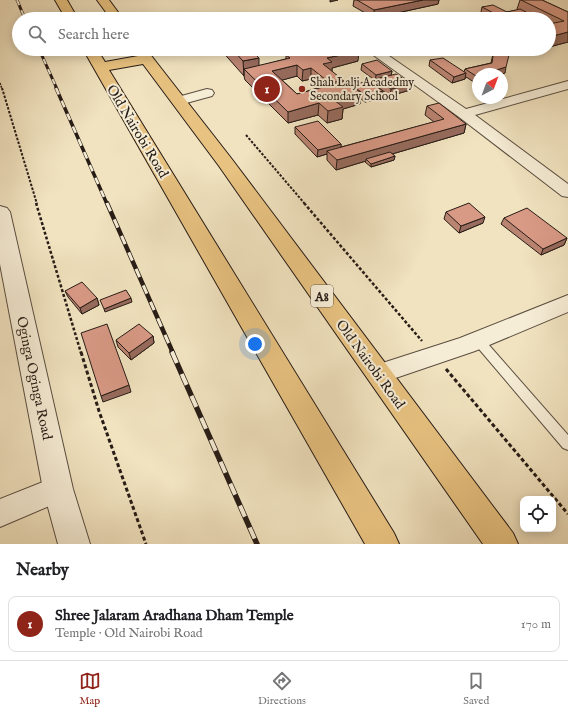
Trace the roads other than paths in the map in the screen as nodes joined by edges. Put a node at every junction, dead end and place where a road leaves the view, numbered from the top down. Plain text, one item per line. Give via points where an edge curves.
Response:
1 (61, 0) edge
2 (103, 0) edge
3 (68, 12) edge
4 (111, 12) edge
5 (119, 56) edge
6 (144, 56) edge
7 (381, 56) edge
8 (95, 58) edge
9 (568, 85) edge
10 (207, 93) dead end
11 (178, 101) junction
12 (464, 114) junction
13 (568, 192) edge
14 (0, 212) edge
15 (568, 303) edge
16 (477, 340) junction
17 (378, 374) junction
18 (568, 444) edge
19 (58, 489) junction
20 (0, 513) edge
21 (74, 544) edge
22 (383, 544) edge
23 (502, 544) edge

1 - 3 highway
2 - 4 highway
5 - 8 highway
6 - 11 highway, Old Nairobi Road / A8
7 - 12 street
8 - 22 highway, Old Nairobi Road
9 - 12 street
10 - 11 street
11 - 17 highway, Old Nairobi Road / A8 via 230,168
12 - 13 street
14 - 19 street, Oginga Oginga Road
15 - 16 street
16 - 17 street
16 - 18 lane
17 - 23 highway, Old Nairobi Road / A8
19 - 20 street
19 - 21 street, Oginga Oginga Road

